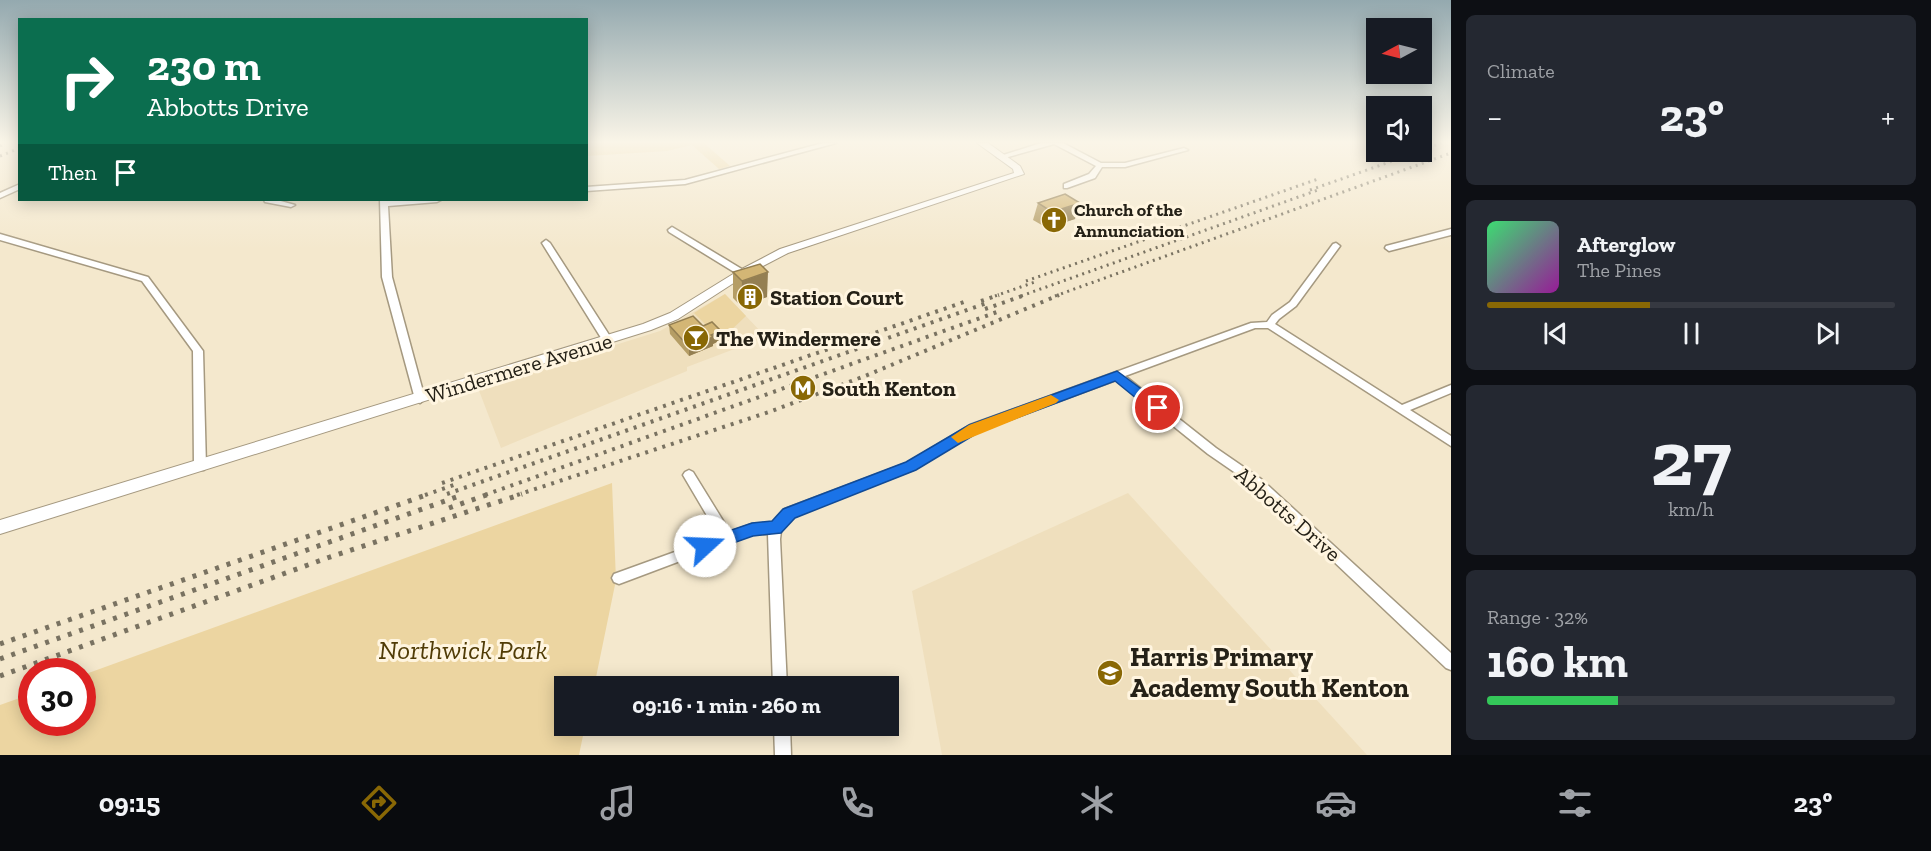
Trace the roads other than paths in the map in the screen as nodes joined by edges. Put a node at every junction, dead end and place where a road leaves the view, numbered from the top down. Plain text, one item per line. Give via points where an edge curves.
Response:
1 (702, 178) edge
2 (1007, 178) edge
3 (1086, 178) edge
4 (1067, 186) dead end
5 (18, 187) edge
6 (588, 189) edge
7 (0, 196) edge
8 (273, 201) edge
9 (410, 201) edge
10 (384, 202) edge
11 (291, 205) dead end
12 (672, 230) dead end
13 (1451, 232) edge
14 (0, 237) edge
15 (546, 243) dead end
16 (1336, 246) dead end
17 (1389, 248) dead end
18 (742, 273) junction
19 (1270, 325) junction
20 (608, 340) junction
21 (1117, 375) junction
22 (1451, 389) edge
23 (420, 399) junction
24 (1402, 409) junction
25 (1451, 442) edge
26 (200, 467) junction
27 (689, 476) dead end
28 (0, 527) edge
29 (776, 529) junction
30 (727, 538) junction
31 (619, 578) dead end
32 (1451, 663) edge
33 (780, 676) edge
34 (782, 736) edge
35 (783, 755) edge

1 - 6 street
2 - 18 street, Windermere Avenue via 807,242
3 - 4 street
5 - 7 street
8 - 11 street
9 - 10 street
10 - 23 street via 387,277
12 - 18 street
13 - 17 street
14 - 26 street via 145,279 198,351
15 - 20 street
16 - 19 street via 1293,304
18 - 20 street, Windermere Avenue via 674,316
19 - 21 street via 1254,325
19 - 24 street
20 - 23 street, Windermere Avenue
21 - 29 street via 974,429 911,466 789,513
21 - 32 street, Abbotts Drive via 1257,482
22 - 24 street
23 - 26 street, Windermere Avenue
24 - 25 street
26 - 28 street, Windermere Avenue
27 - 30 street
29 - 30 street via 752,529
29 - 33 street
30 - 31 street
34 - 35 street

